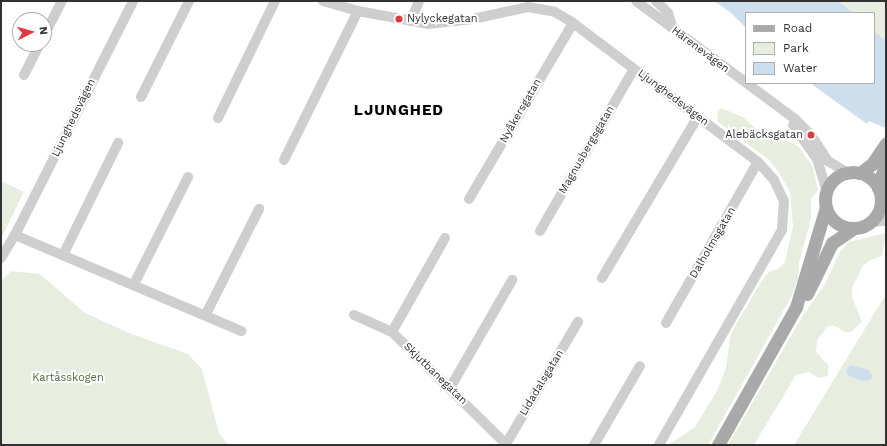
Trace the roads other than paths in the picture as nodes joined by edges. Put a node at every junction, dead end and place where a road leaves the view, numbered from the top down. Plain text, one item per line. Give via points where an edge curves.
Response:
1 (62, 1) edge
2 (133, 1) edge
3 (189, 1) edge
4 (275, 1) edge
5 (323, 1) edge
6 (419, 1) edge
7 (636, 1) edge
8 (656, 1) edge
9 (528, 4) edge
10 (358, 11) junction
11 (52, 20) edge
12 (411, 21) junction
13 (573, 23) junction
14 (673, 29) junction
15 (36, 52) edge
16 (634, 69) junction
17 (24, 75) dead end
18 (745, 83) edge
19 (747, 84) edge
20 (141, 96) dead end
21 (784, 112) junction
22 (698, 116) junction
23 (218, 118) dead end
24 (118, 143) dead end
25 (884, 152) edge
26 (284, 160) dead end
27 (758, 162) junction
28 (854, 173) junction
29 (188, 177) dead end
30 (827, 191) junction
31 (882, 196) edge
32 (469, 200) dead end
33 (826, 207) junction
34 (259, 209) dead end
35 (886, 221) edge
36 (870, 222) junction
37 (854, 228) junction
38 (540, 231) dead end
39 (15, 235) junction
40 (445, 238) dead end
41 (63, 255) junction
42 (1, 258) edge
43 (602, 278) dead end
44 (512, 280) dead end
45 (134, 284) junction
46 (796, 307) junction
47 (206, 314) junction
48 (354, 315) dead end
49 (578, 322) dead end
50 (666, 323) dead end
51 (241, 331) dead end
52 (392, 332) junction
53 (640, 366) dead end
54 (450, 388) junction
55 (506, 444) edge
56 (594, 445) edge
57 (659, 445) edge
58 (718, 445) edge

1 - 11 street
2 - 39 street, Ljunghedsvägen
3 - 20 street
4 - 23 street
5 - 10 street, Ljunghedsvägen
6 - 12 street
7 - 14 street, Härenevägen
8 - 14 street via 668,13
9 - 12 street, Ljunghedsvägen via 455,22 437,24
9 - 13 street, Ljunghedsvägen via 547,9
10 - 12 street, Ljunghedsvägen
10 - 26 street
13 - 16 street, Ljunghedsvägen
13 - 32 street, Nyåkersgatan
14 - 18 street, Härenevägen
15 - 17 street
16 - 22 street, Ljunghedsvägen
16 - 38 street, Magnusbergsgatan
19 - 21 street, Härenevägen
21 - 28 street, Härenevägen via 811,135 828,161
21 - 30 street, Härenevägen via 817,159
22 - 27 street, Ljunghedsvägen
22 - 43 street
24 - 41 street
25 - 28 main road via 872,164
25 - 31 main road
27 - 50 street, Dalholmsgatan
27 - 57 street, Ljunghedsvägen via 774,180 784,201 782,230
28 - 30 main road via 835,179
28 - 31 main road via 871,179
29 - 45 street
30 - 33 main road
31 - 36 main road via 879,211
33 - 37 main road via 836,222
33 - 46 main road
34 - 47 street
35 - 36 street
36 - 37 main road
37 - 46 main road via 832,243 812,286
39 - 41 street
39 - 42 street, Ljunghedsvägen
40 - 52 street
41 - 45 street
44 - 54 street
45 - 47 street
46 - 58 main road
47 - 51 street
48 - 52 street, Skjutbanegatan
49 - 55 street, Lidadalsgatan
52 - 54 street, Skjutbanegatan
53 - 56 street
54 - 55 street, Skjutbanegatan

